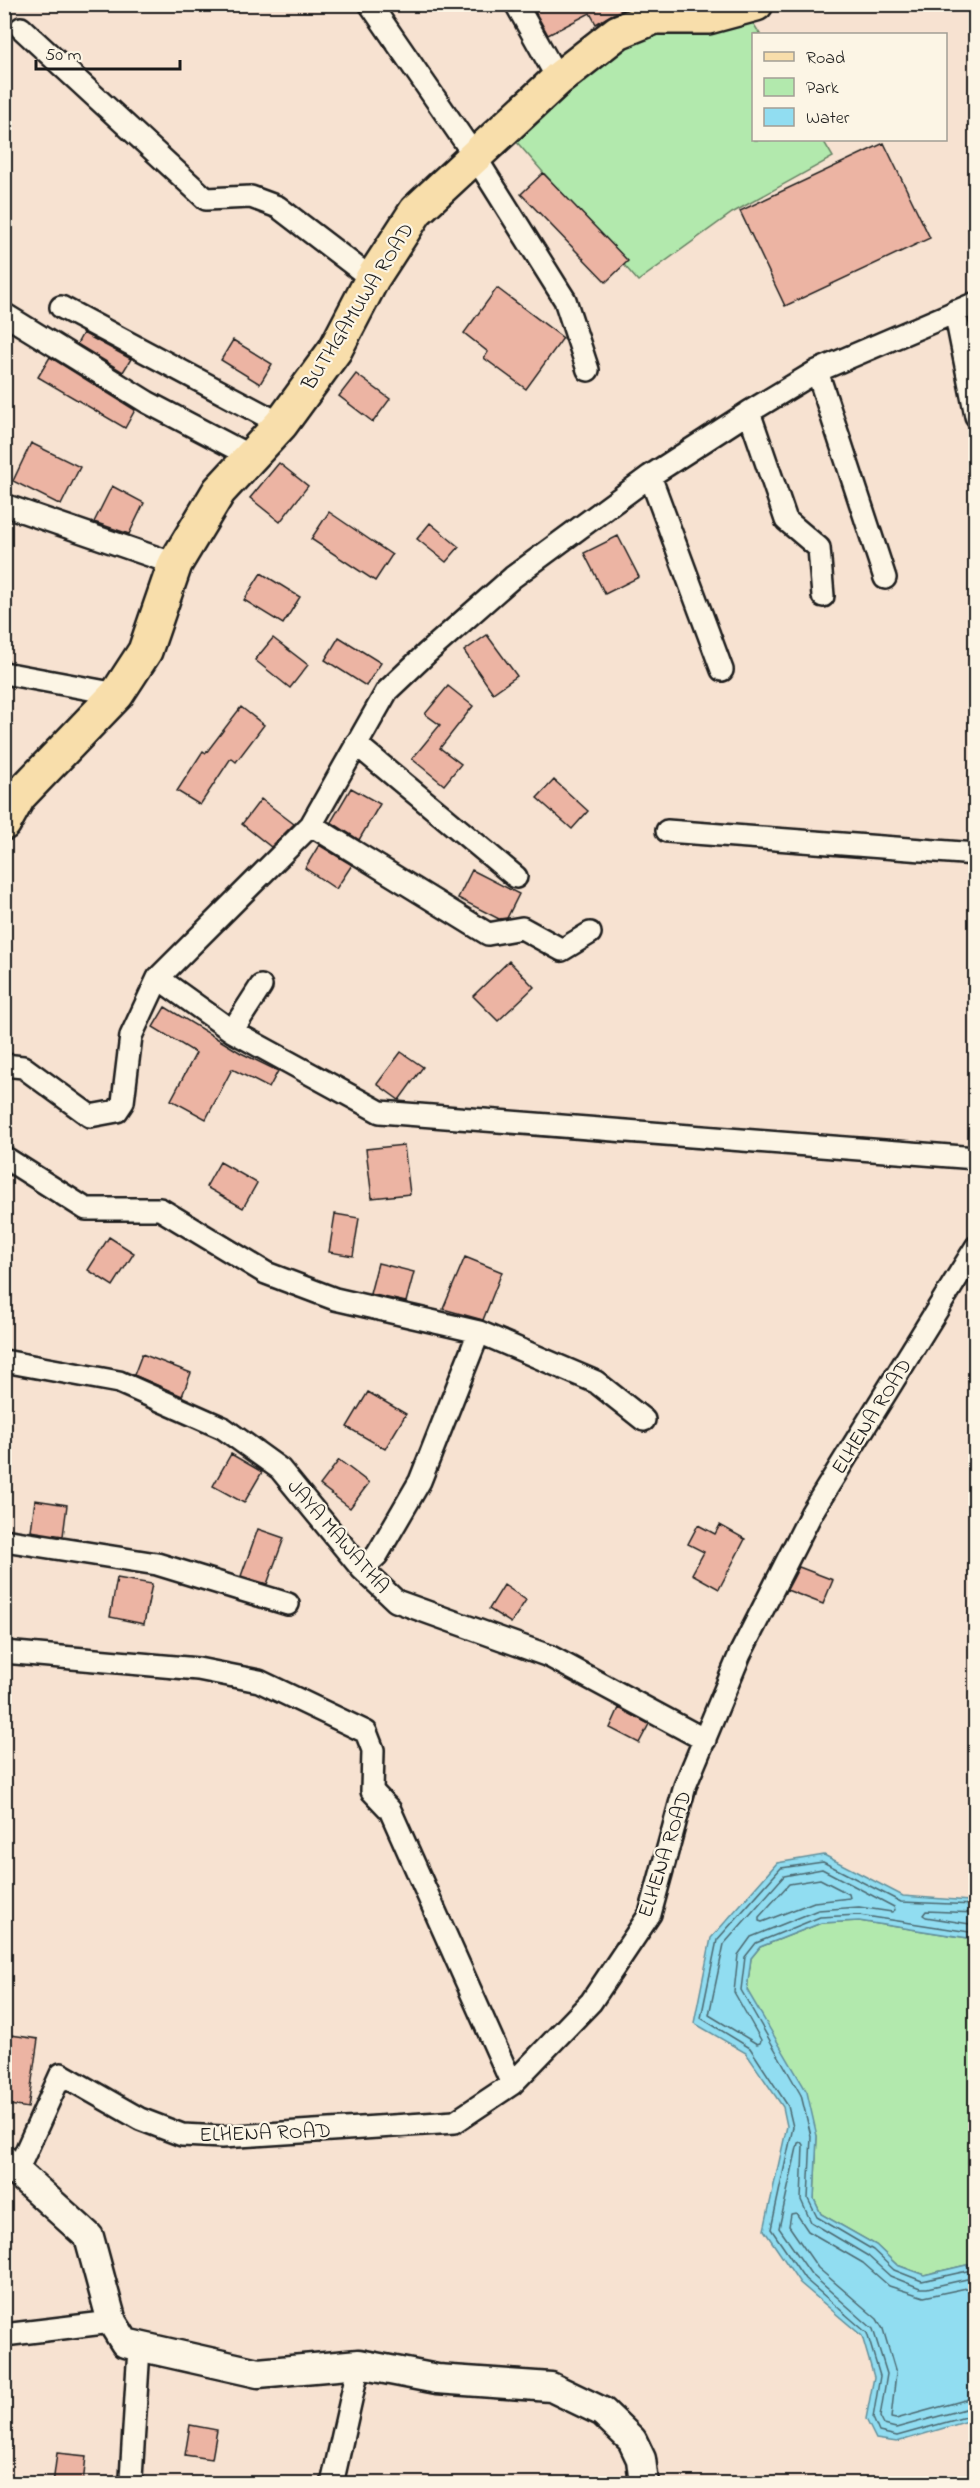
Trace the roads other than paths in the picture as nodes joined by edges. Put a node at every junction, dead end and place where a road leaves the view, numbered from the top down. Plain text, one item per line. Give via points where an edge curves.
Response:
1 (370, 4) edge
2 (516, 4) edge
3 (756, 4) edge
4 (651, 11) edge
5 (706, 11) edge
6 (21, 28) dead end
7 (558, 79) junction
8 (474, 155) junction
9 (372, 279) junction
10 (975, 303) edge
11 (61, 307) dead end
12 (956, 311) junction
13 (4, 314) edge
14 (588, 370) dead end
15 (817, 371) junction
16 (750, 412) junction
17 (975, 416) edge
18 (281, 424) junction
19 (250, 456) junction
20 (650, 476) junction
21 (4, 505) edge
22 (175, 564) junction
23 (885, 578) dead end
24 (823, 596) dead end
25 (722, 670) dead end
26 (4, 673) edge
27 (117, 694) junction
28 (356, 744) junction
29 (4, 823) edge
30 (311, 825) junction
31 (667, 831) dead end
32 (975, 854) edge
33 (516, 877) dead end
34 (590, 933) dead end
35 (158, 978) junction
36 (261, 986) dead end
37 (232, 1031) junction
38 (4, 1065) edge
39 (4, 1157) edge
40 (975, 1158) edge
41 (975, 1247) edge
42 (479, 1332) junction
43 (4, 1361) edge
44 (644, 1420) dead end
45 (4, 1540) edge
46 (362, 1569) junction
47 (288, 1604) dead end
48 (4, 1652) edge
49 (705, 1740) junction
50 (512, 2084) junction
51 (11, 2166) edge
52 (112, 2322) junction
53 (4, 2334) edge
54 (139, 2348) junction
55 (360, 2364) junction
56 (131, 2478) dead end
57 (332, 2484) edge
58 (644, 2484) edge

1 - 8 street
2 - 7 street
3 - 5 main road, BUTHGAMUWA ROAD
4 - 5 main road, BUTHGAMUWA ROAD
4 - 7 main road, BUTHGAMUWA ROAD
6 - 9 street via 206,199 250,197 278,207
7 - 8 main road, BUTHGAMUWA ROAD
8 - 9 main road, BUTHGAMUWA ROAD via 416,211
8 - 14 street via 565,300
9 - 18 main road, BUTHGAMUWA ROAD via 335,350
10 - 12 street
11 - 18 street
12 - 15 street
12 - 17 street
13 - 19 street via 147,402
15 - 16 street
15 - 23 street
16 - 20 street
16 - 24 street via 786,520 819,548
18 - 19 main road, BUTHGAMUWA ROAD
19 - 22 main road, BUTHGAMUWA ROAD via 219,491
20 - 25 street
20 - 28 street via 513,577 427,653 387,691
21 - 22 street
22 - 27 main road, BUTHGAMUWA ROAD via 145,651
26 - 27 street
27 - 29 main road, BUTHGAMUWA ROAD via 19,796
28 - 30 street
28 - 33 street
30 - 34 street via 488,934 522,928 562,950
30 - 35 street
31 - 32 street
35 - 37 street
35 - 38 street via 131,1036 123,1102 117,1111 90,1116 23,1067
36 - 37 street
37 - 40 street via 380,1112
39 - 42 street via 86,1209 160,1209 276,1277 335,1299
41 - 49 street, ELHENA ROAD via 812,1512 740,1654
42 - 44 street via 596,1382
42 - 46 street via 420,1481 377,1555
43 - 46 street, JAYA MAWATHA via 119,1382 223,1428 280,1469
45 - 47 street via 157,1564
46 - 49 street, JAYA MAWATHA via 396,1601 549,1656
48 - 50 street via 198,1669 260,1681 366,1732 373,1750 372,1791 390,1810
49 - 50 street, ELHENA ROAD via 685,1786 650,1914 591,2002
50 - 51 street, ELHENA ROAD via 455,2122 222,2137 182,2135 140,2119 61,2074
51 - 52 street via 89,2237
52 - 53 street
52 - 54 street via 125,2343
54 - 55 street via 258,2373
54 - 56 street
55 - 57 street
55 - 58 street via 437,2379 551,2387 603,2412 632,2440 641,2458

